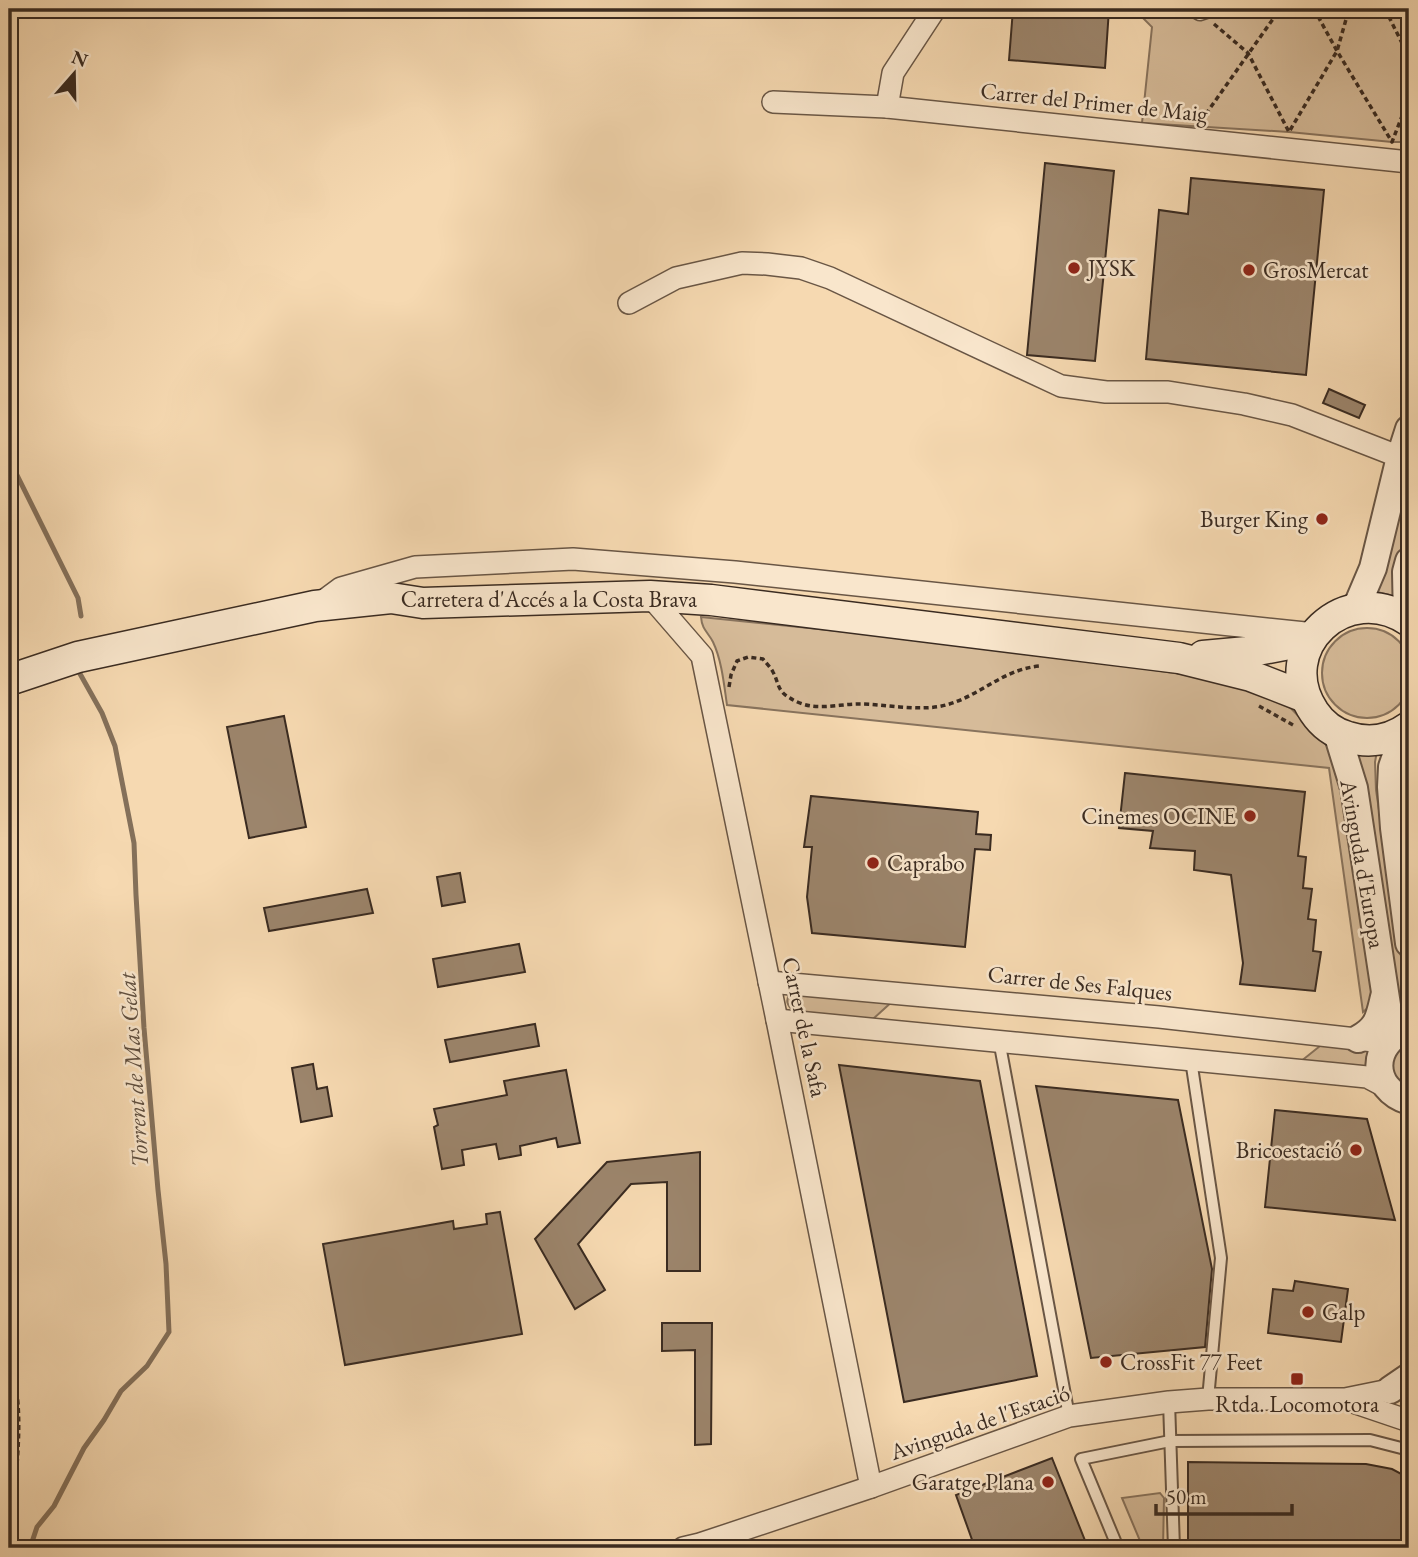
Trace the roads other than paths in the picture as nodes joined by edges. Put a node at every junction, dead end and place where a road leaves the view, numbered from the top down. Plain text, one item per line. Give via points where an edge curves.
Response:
1 (935, 9) edge
2 (773, 102) dead end
3 (887, 107) junction
4 (1409, 162) edge
5 (629, 303) dead end
6 (1409, 429) edge
7 (1400, 457) junction
8 (1409, 561) edge
9 (415, 567) junction
10 (650, 596) junction
11 (423, 603) junction
12 (316, 606) junction
13 (1356, 608) junction
14 (1408, 620) edge
15 (1312, 637) junction
16 (1179, 658) junction
17 (9, 680) edge
18 (1305, 697) junction
19 (1407, 729) edge
20 (1336, 733) junction
21 (1409, 943) edge
22 (768, 982) junction
23 (1385, 995) junction
24 (777, 1020) junction
25 (1396, 1037) edge
26 (1359, 1039) junction
27 (999, 1040) junction
28 (1191, 1060) junction
29 (1401, 1099) edge
30 (1403, 1385) edge
31 (1208, 1399) junction
32 (1345, 1399) junction
33 (1169, 1402) junction
34 (1069, 1416) junction
35 (1409, 1421) edge
36 (1171, 1441) junction
37 (1409, 1450) edge
38 (871, 1487) junction
39 (683, 1548) edge
40 (1118, 1548) edge
41 (1174, 1548) edge

1 - 3 street via 894,73
2 - 3 street, Carrer del Primer de Maig
3 - 4 street, Carrer del Primer de Maig
5 - 7 street via 676,278 742,263 801,268 1061,386 1168,392 1244,404 1292,415
6 - 7 street
7 - 13 street via 1373,568
8 - 14 street
9 - 11 street via 410,581
9 - 12 street via 341,588
9 - 15 street via 572,559 735,572
10 - 11 main road, Carretera d'Accés a la Costa Brava
10 - 16 main road, Carretera d'Accés a la Costa Brava
10 - 22 street, Carrer de la Safa via 702,656
11 - 12 main road, Carretera d'Accés a la Costa Brava via 391,598
12 - 17 main road, Carretera d'Accés a la Costa Brava via 78,657
13 - 14 main road via 1383,609
13 - 15 main road via 1335,616
15 - 16 main road, Carretera d'Accés a la Costa Brava via 1247,652
15 - 18 main road via 1302,665
16 - 18 main road, Carretera d'Accés a la Costa Brava via 1251,676
18 - 20 main road via 1320,720
19 - 20 main road via 1366,741
19 - 21 street, Avinguda d'Europa via 1392,767 1391,787
20 - 23 street, Avinguda d'Europa via 1354,788
22 - 24 street, Carrer de la Safa
22 - 26 street, Carrer de Ses Falques
23 - 25 street, Avinguda d'Europa
23 - 26 street via 1376,1025
24 - 27 street
24 - 38 street, Carrer de la Safa
25 - 26 street, Carrer de Ses Falques
25 - 29 street, Avinguda d'Europa via 1380,1057 1380,1073
27 - 28 street
27 - 34 lane
28 - 29 street via 1367,1077
28 - 31 lane via 1221,1258
30 - 32 street, Avinguda de l'Estació
31 - 32 street, Avinguda de l'Estació
31 - 33 street, Avinguda de l'Estació
32 - 35 street, Avinguda de l'Estació
33 - 34 street, Avinguda de l'Estació
33 - 36 lane
34 - 38 street, Avinguda de l'Estació
36 - 37 lane via 1370,1440
36 - 40 lane via 1081,1459
36 - 41 lane
38 - 39 street, Avinguda de l'Estació

